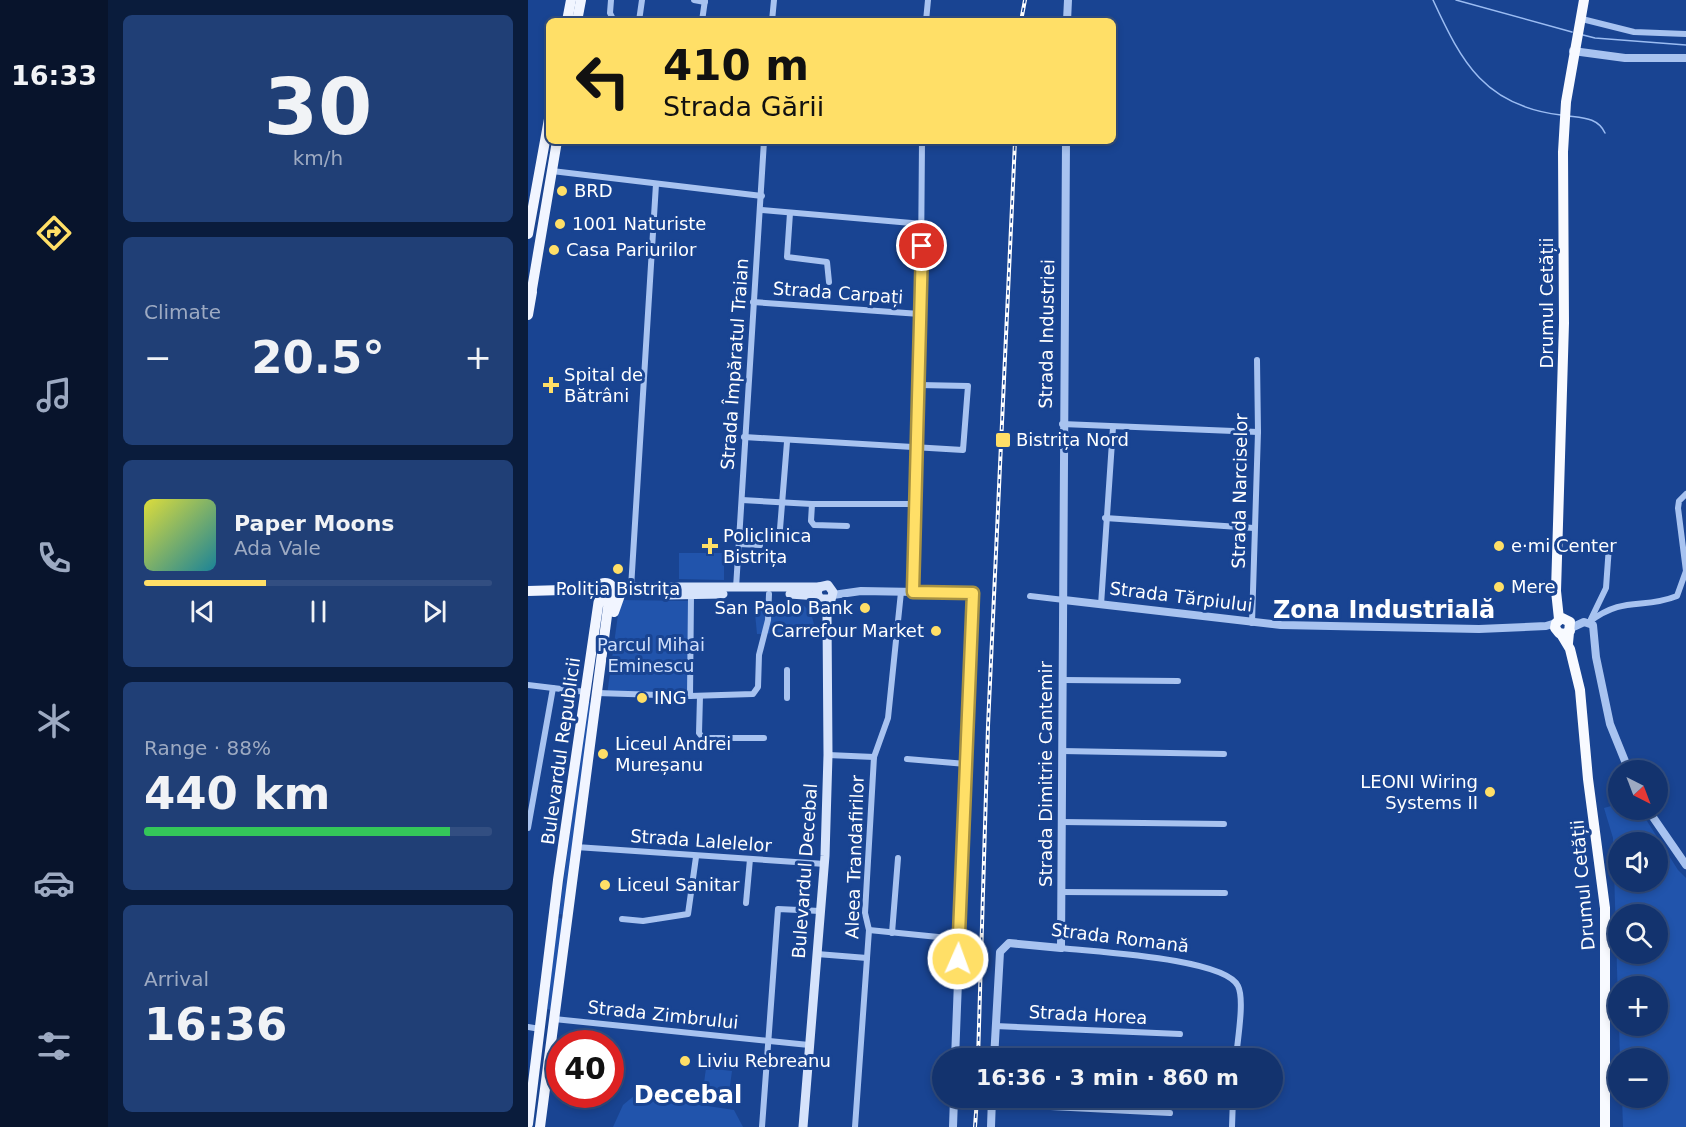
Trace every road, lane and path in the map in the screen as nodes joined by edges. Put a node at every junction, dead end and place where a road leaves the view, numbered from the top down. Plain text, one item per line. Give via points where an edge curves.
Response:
1 (571, 0) edge
2 (581, 0) edge
3 (611, 0) edge
4 (642, 0) edge
5 (694, 0) edge
6 (774, 0) edge
7 (928, 0) edge
8 (1068, 0) edge
9 (1584, 0) edge
10 (705, 1) edge
11 (568, 18) edge
12 (578, 18) edge
13 (612, 18) edge
14 (639, 18) edge
15 (702, 18) edge
16 (772, 18) edge
17 (926, 18) edge
18 (1067, 18) edge
19 (1582, 19) junction
20 (1686, 34) edge
21 (1575, 47) junction
22 (1686, 58) edge
23 (546, 135) edge
24 (556, 144) edge
25 (764, 144) edge
26 (922, 144) edge
27 (1066, 144) edge
28 (552, 171) junction
29 (656, 184) junction
30 (762, 196) junction
31 (761, 210) junction
32 (790, 213) junction
33 (923, 224) junction
34 (528, 234) edge
35 (829, 282) dead end
36 (530, 290) edge
37 (753, 302) junction
38 (920, 314) junction
39 (528, 315) edge
40 (1257, 360) dead end
41 (920, 385) junction
42 (1062, 424) junction
43 (1113, 427) junction
44 (1258, 432) junction
45 (744, 437) junction
46 (787, 442) junction
47 (917, 448) junction
48 (1686, 494) edge
49 (742, 500) junction
50 (781, 502) junction
51 (812, 504) junction
52 (916, 504) junction
53 (1105, 518) junction
54 (847, 526) dead end
55 (1254, 528) junction
56 (780, 529) dead end
57 (739, 544) junction
58 (760, 545) dead end
59 (1609, 546) dead end
60 (631, 588) junction
61 (736, 588) junction
62 (528, 591) edge
63 (902, 592) junction
64 (913, 592) junction
65 (607, 594) junction
66 (770, 594) junction
67 (825, 594) junction
68 (691, 595) junction
69 (1030, 596) dead end
70 (1064, 600) junction
71 (1101, 605) junction
72 (1252, 623) junction
73 (1567, 625) junction
74 (787, 670) dead end
75 (1063, 680) junction
76 (1178, 681) dead end
77 (530, 685) edge
78 (552, 688) junction
79 (592, 692) junction
80 (690, 696) junction
81 (700, 696) junction
82 (787, 698) dead end
83 (764, 738) dead end
84 (1062, 752) junction
85 (1224, 754) dead end
86 (828, 755) junction
87 (874, 757) junction
88 (907, 759) dead end
89 (1624, 760) edge
90 (966, 764) junction
91 (1655, 820) edge
92 (1062, 822) junction
93 (1224, 824) dead end
94 (528, 828) edge
95 (576, 848) junction
96 (696, 857) junction
97 (898, 858) dead end
98 (750, 859) junction
99 (825, 864) junction
100 (1686, 865) edge
101 (1061, 892) junction
102 (1225, 893) dead end
103 (746, 903) dead end
104 (820, 911) junction
105 (622, 920) dead end
106 (868, 930) junction
107 (892, 933) junction
108 (958, 939) junction
109 (1061, 948) junction
110 (817, 954) junction
111 (867, 958) junction
112 (554, 1020) junction
113 (541, 1022) junction
114 (995, 1026) junction
115 (528, 1027) edge
116 (1180, 1034) dead end
117 (769, 1041) junction
118 (809, 1045) junction
119 (955, 1048) edge
120 (994, 1048) edge
121 (1237, 1048) edge
122 (954, 1108) edge
123 (992, 1108) edge
124 (1096, 1108) edge
125 (1233, 1108) edge
126 (1170, 1113) dead end
127 (528, 1124) edge
128 (540, 1127) edge
129 (762, 1127) edge
130 (803, 1127) edge
131 (855, 1127) edge
132 (953, 1127) edge
133 (991, 1127) edge
134 (1232, 1127) edge
135 (1605, 1127) edge

1 - 11 main road
2 - 12 main road
3 - 13 street
4 - 14 street
5 - 10 street
6 - 16 street
7 - 17 street
8 - 18 street
9 - 19 highway, Drumul Cetății
10 - 15 street
19 - 20 street via 1634,32
19 - 21 highway, Drumul Cetății
21 - 22 street via 1625,57
21 - 73 highway, Drumul Cetății via 1564,129 1564,346 1556,591
23 - 34 main road
24 - 28 main road
25 - 30 street, Strada Împăratul Traian
26 - 33 street
27 - 42 street, Strada Industriei
28 - 29 street
28 - 36 main road
29 - 30 street
29 - 60 street
30 - 31 street, Strada Împăratul Traian
31 - 32 street
31 - 37 street, Strada Împăratul Traian
32 - 33 street
32 - 35 street via 787,257 827,262
33 - 38 street
36 - 39 main road
37 - 38 street, Strada Carpați
37 - 45 street, Strada Împăratul Traian
38 - 41 street
40 - 44 street, Strada Narciselor
41 - 47 street
41 - 47 street via 968,386 963,450
42 - 43 street
42 - 70 street, Strada Industriei
43 - 44 street
43 - 53 street
44 - 55 street, Strada Narciselor
45 - 46 street
45 - 49 street, Strada Împăratul Traian
46 - 47 street
46 - 50 street
47 - 52 street
48 - 73 street via 1678,508 1686,571 1677,596 1661,602 1611,607
49 - 50 street
49 - 57 street, Strada Împăratul Traian
50 - 51 street
50 - 56 street
51 - 52 street
51 - 54 street via 814,525
52 - 64 street
53 - 55 street
53 - 71 street
55 - 72 street, Strada Narciselor
57 - 58 street
57 - 61 street, Strada Împăratul Traian
59 - 73 street via 1606,588
60 - 61 main road
60 - 65 main road
61 - 67 main road
62 - 65 main road
63 - 64 street
63 - 67 street
63 - 87 street, Aleea Trandafirilor via 888,718
64 - 90 street via 973,593
65 - 68 main road
65 - 79 main road, Bulevardul Republicii
65 - 79 main road via 616,602 603,684
66 - 67 main road
66 - 68 main road
66 - 81 street via 755,692
67 - 86 main road, Bulevardul Decebal
68 - 80 street
69 - 70 street
70 - 71 street, Strada Tărpiului
70 - 75 street, Strada Dimitrie Cantemir
71 - 72 street, Strada Tărpiului
72 - 73 street, Strada Tărpiului via 1479,628
73 - 89 street via 1595,630 1603,691
73 - 135 highway, Drumul Cetății via 1580,690 1605,908
74 - 82 street
75 - 76 street
75 - 84 street, Strada Dimitrie Cantemir
77 - 78 street
78 - 79 street
78 - 94 street
79 - 80 street
79 - 95 main road, Bulevardul Republicii
79 - 113 main road, Bulevardul Republicii via 557,889
80 - 81 street
81 - 83 street via 699,733 703,738
84 - 85 street
84 - 92 street, Strada Dimitrie Cantemir
86 - 87 street
86 - 99 main road, Bulevardul Decebal
87 - 106 street, Aleea Trandafirilor via 865,913
88 - 90 street
90 - 108 street
91 - 100 street
92 - 93 street
92 - 101 street, Strada Dimitrie Cantemir
95 - 96 street, Strada Lalelelor
95 - 112 main road, Bulevardul Republicii
96 - 98 street, Strada Lalelelor
96 - 105 street via 688,914
97 - 107 street
98 - 99 street, Strada Lalelelor
98 - 103 street
99 - 104 main road, Bulevardul Decebal
101 - 102 street
101 - 109 street, Strada Dimitrie Cantemir
104 - 110 main road, Bulevardul Decebal
104 - 117 street via 777,909
106 - 107 street
106 - 111 street, Aleea Trandafirilor
107 - 108 street
108 - 119 street
109 - 114 street, Strada Romană via 1022,943 1004,946 998,965
109 - 121 street, Strada Romană via 1201,964 1231,977 1240,994
110 - 111 street
110 - 118 main road, Bulevardul Decebal
111 - 131 street, Aleea Trandafirilor
112 - 113 main road via 545,1025
112 - 117 street, Strada Zimbrului
112 - 128 main road, Bulevardul Republicii
113 - 115 street
113 - 127 main road, Bulevardul Republicii
114 - 116 street, Strada Horea
114 - 120 street
117 - 118 street, Strada Zimbrului
117 - 129 street
118 - 130 main road, Bulevardul Decebal
122 - 132 street
123 - 133 street
124 - 126 street
125 - 134 street

